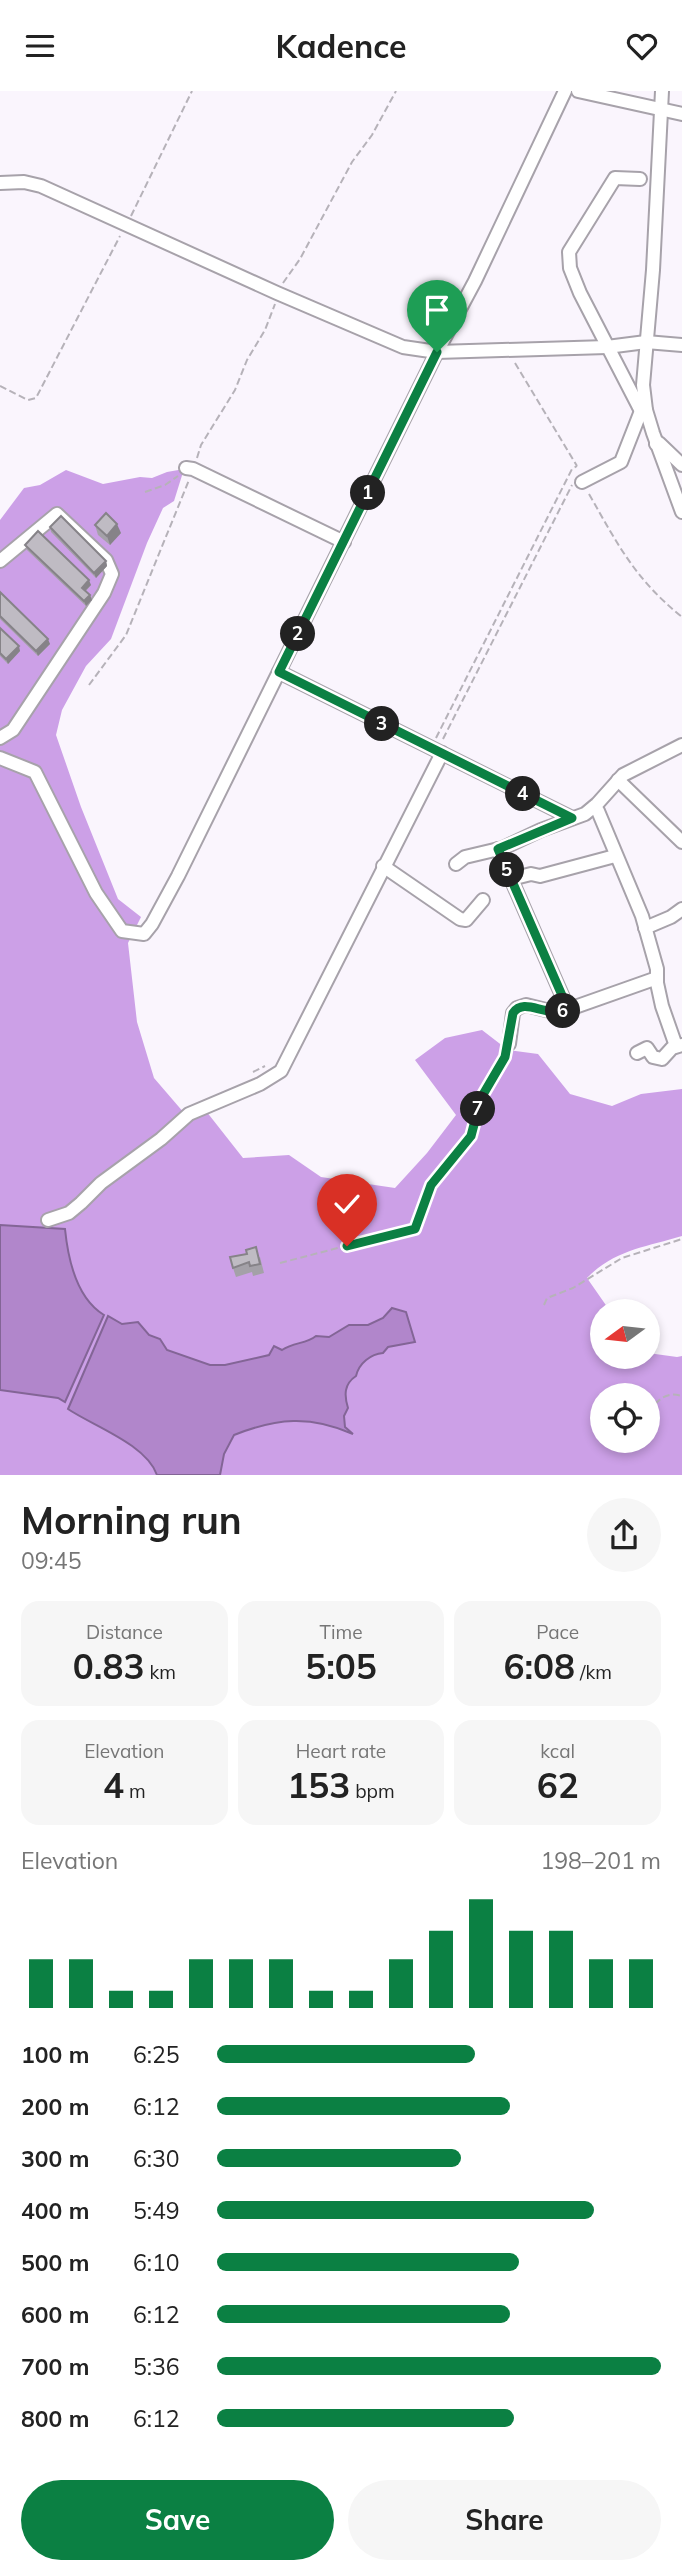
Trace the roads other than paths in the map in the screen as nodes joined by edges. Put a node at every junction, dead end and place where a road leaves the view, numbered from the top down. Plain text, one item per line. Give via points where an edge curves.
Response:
1 (565, 91) edge
2 (578, 91) edge
3 (662, 91) edge
4 (660, 110) junction
5 (682, 114) edge
6 (640, 179) dead end
7 (0, 183) edge
8 (646, 342) junction
9 (682, 345) edge
10 (607, 347) junction
11 (437, 352) junction
12 (643, 411) junction
13 (656, 443) junction
14 (682, 465) edge
15 (189, 468) road end
16 (578, 481) road end
17 (682, 512) edge
18 (344, 542) junction
19 (0, 561) edge
20 (279, 672) junction
21 (0, 738) edge
22 (682, 745) edge
23 (437, 751) junction
24 (0, 758) edge
25 (618, 780) junction
26 (594, 807) junction
27 (572, 818) junction
28 (682, 842) edge
29 (498, 849) junction
30 (615, 856) junction
31 (456, 864) dead end
32 (383, 866) junction
33 (512, 879) junction
34 (483, 900) dead end
35 (682, 909) edge
36 (645, 928) junction
37 (657, 978) junction
38 (568, 1009) junction
39 (509, 1044) road end
40 (679, 1046) edge
41 (637, 1053) dead end
42 (48, 1220) dead end

1 - 11 street
2 - 4 street
3 - 4 street
4 - 5 street
4 - 8 street
6 - 10 street via 615,178 569,252 580,293
7 - 11 street via 41,186 379,338
8 - 9 street
8 - 10 street
8 - 12 street
10 - 11 street
10 - 12 street
11 - 18 street
12 - 13 street
12 - 16 street via 621,462
13 - 14 street
13 - 17 street
15 - 18 street
18 - 20 street
19 - 21 street via 57,515 106,560 112,574 13,730
20 - 23 street
20 - 24 street via 178,876 144,934 121,931 102,903 35,772
22 - 25 street
23 - 27 street
23 - 32 street
25 - 26 street
25 - 28 street
26 - 27 street
26 - 30 street
27 - 29 street
29 - 31 street via 465,857
29 - 33 street
30 - 33 street
30 - 36 street
32 - 34 street via 460,919 466,920
32 - 42 street via 281,1071 189,1114 69,1213
33 - 38 street
35 - 36 street
36 - 37 street
37 - 38 street
37 - 40 street via 662,1006
38 - 39 street via 558,1013 526,1005 517,1008
40 - 41 street via 662,1059 653,1057 647,1048

